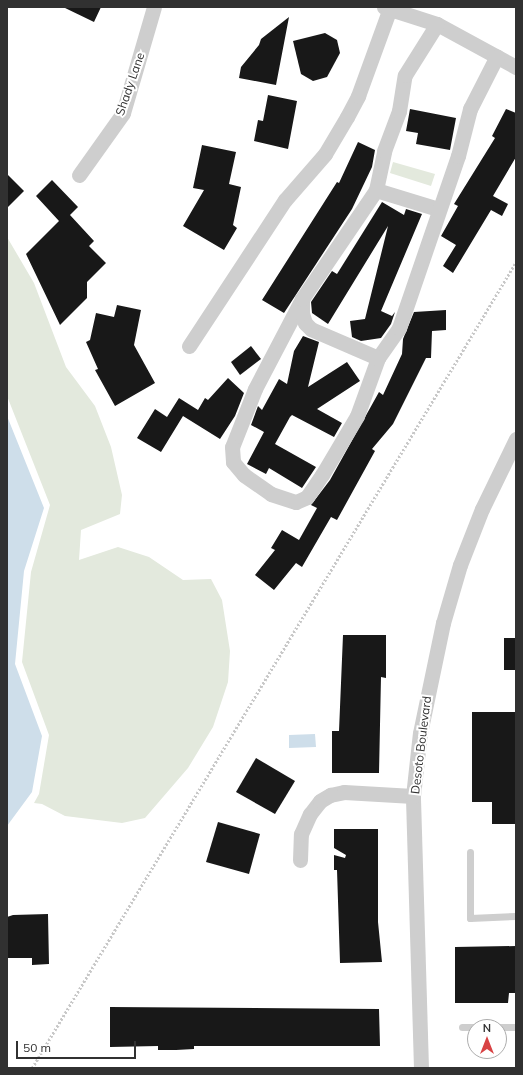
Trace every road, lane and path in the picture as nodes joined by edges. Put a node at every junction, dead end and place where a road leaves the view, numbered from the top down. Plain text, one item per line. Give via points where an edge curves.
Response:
1 (154, 7) edge
2 (387, 8) edge
3 (437, 24) junction
4 (497, 56) junction
5 (516, 67) edge
6 (79, 175) dead end
7 (376, 190) junction
8 (438, 209) junction
9 (516, 262) edge
10 (302, 299) junction
11 (188, 346) dead end
12 (378, 358) junction
13 (516, 439) edge
14 (414, 796) junction
15 (470, 852) dead end
16 (300, 860) dead end
17 (516, 916) edge
18 (462, 1027) dead end
19 (467, 1027) edge
20 (32, 1068) edge
21 (421, 1068) edge

1 - 6 street, Shady Lane via 123,113
2 - 3 street
2 - 11 street via 358,96 325,154 285,200
3 - 4 street
3 - 7 street via 404,75 399,111 384,151
4 - 5 street
4 - 8 street via 470,109 458,156
7 - 8 street
7 - 10 street
8 - 12 street via 399,328
9 - 20 path
10 - 12 street via 302,314 305,323 311,329
10 - 12 street via 255,389 232,447 233,462 244,475 270,494 285,500 296,502 307,497 357,416
13 - 14 street, Desoto Boulevard via 482,509 460,565 443,623 420,733
14 - 16 street via 344,792 330,795 320,801 310,814 301,834
14 - 21 street, Desoto Boulevard
15 - 17 lane via 470,918
18 - 19 lane

